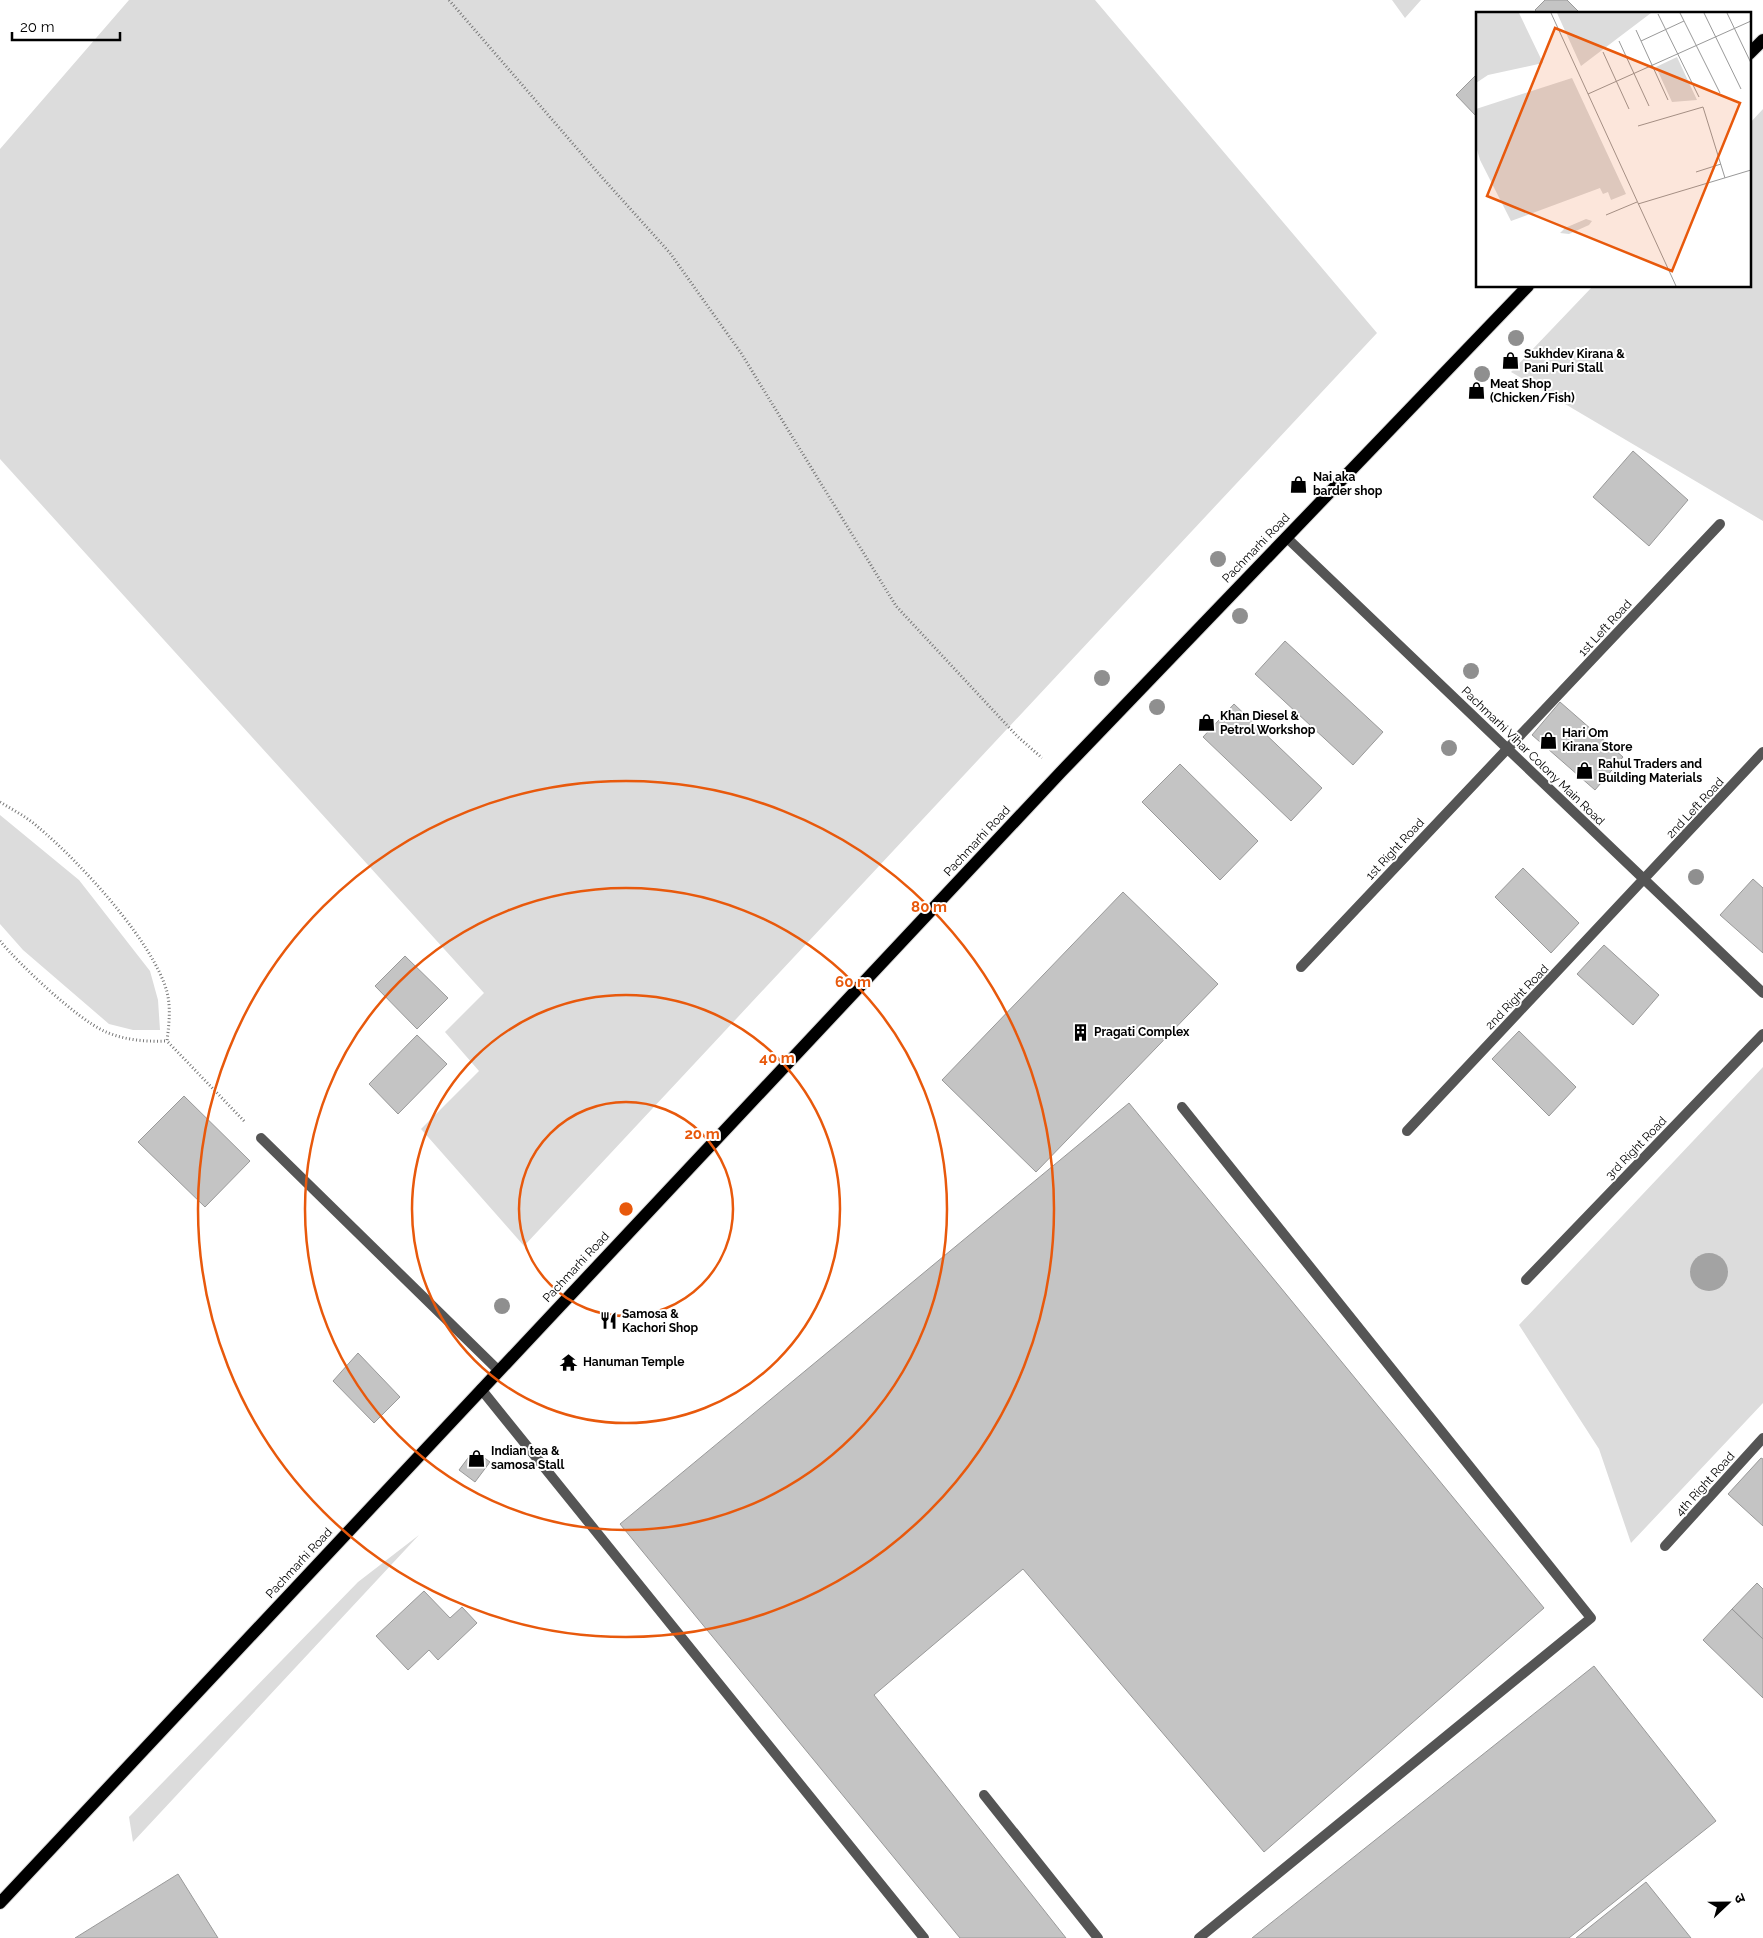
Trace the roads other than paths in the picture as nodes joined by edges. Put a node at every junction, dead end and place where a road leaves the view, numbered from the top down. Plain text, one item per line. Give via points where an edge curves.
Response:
1 (1763, 40) edge
2 (1750, 53) edge
3 (1526, 288) edge
4 (1720, 524) dead end
5 (1286, 537) junction
6 (1507, 749) junction
7 (1763, 752) edge
8 (1645, 880) junction
9 (1301, 966) dead end
10 (1763, 993) edge
11 (1763, 1034) edge
12 (1182, 1108) dead end
13 (1407, 1131) dead end
14 (262, 1138) road end
15 (1526, 1280) dead end
16 (498, 1370) junction
17 (482, 1389) junction
18 (1763, 1438) edge
19 (1665, 1546) dead end
20 (984, 1795) dead end
21 (0, 1903) edge
22 (924, 1938) edge
23 (1098, 1938) edge
24 (1199, 1938) edge

1 - 2 main road
3 - 5 main road, Pachmarhi Road
4 - 6 street, 1st Left Road
5 - 6 street, Pachmarhi Vihar Colony Main Road
5 - 16 main road, Pachmarhi Road
6 - 8 street, Pachmarhi Vihar Colony Main Road
6 - 9 street, 1st Right Road
7 - 8 street, 2nd Left Road
8 - 10 street, Pachmarhi Vihar Colony Main Road
8 - 13 street, 2nd Right Road
11 - 15 street, 3rd Right Road
12 - 24 street via 1591,1618
14 - 16 street
16 - 17 main road, Pachmarhi Road
17 - 21 main road, Pachmarhi Road
17 - 22 street
18 - 19 street, 4th Right Road
20 - 23 street

